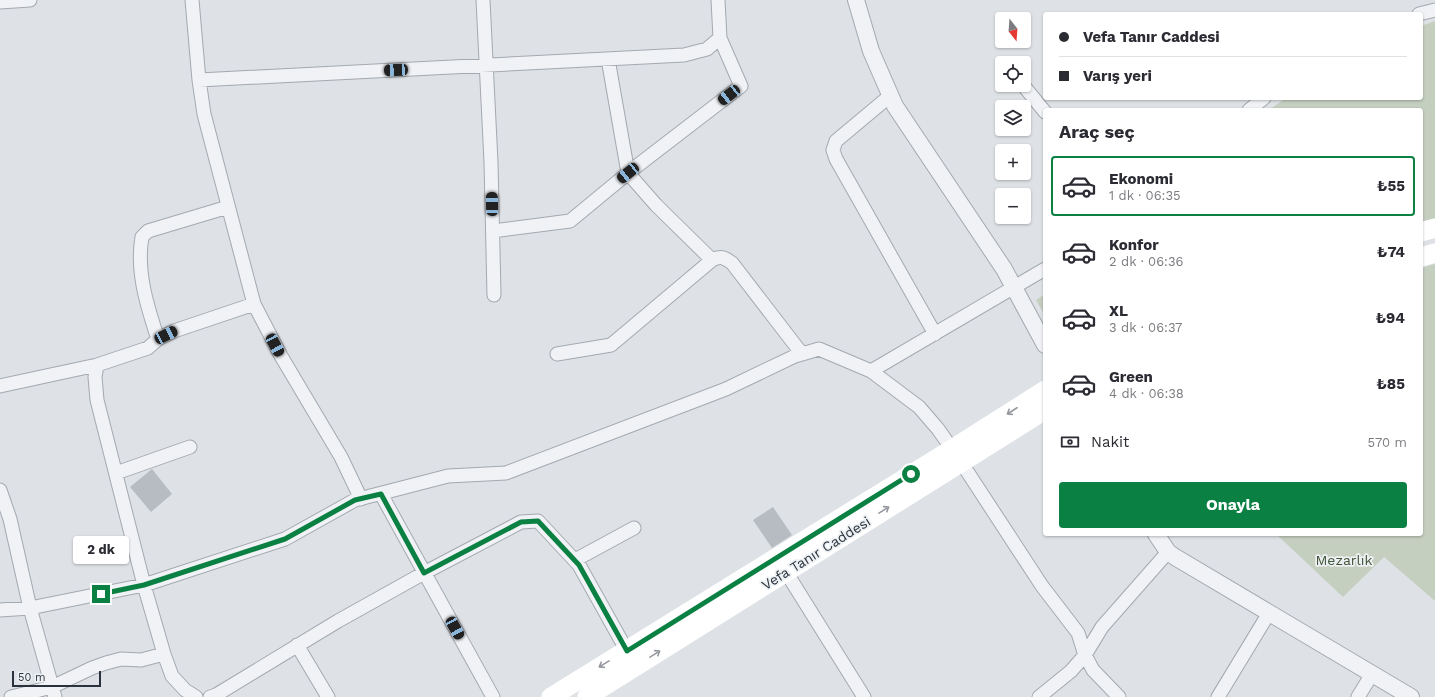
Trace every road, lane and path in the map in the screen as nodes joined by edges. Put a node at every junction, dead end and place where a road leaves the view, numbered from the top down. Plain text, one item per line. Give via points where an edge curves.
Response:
1 (30, 0) edge
2 (192, 0) edge
3 (483, 0) edge
4 (718, 0) edge
5 (856, 0) edge
6 (0, 2) edge
7 (1435, 10) edge
8 (1423, 13) edge
9 (720, 38) junction
10 (608, 60) junction
11 (487, 66) junction
12 (199, 80) junction
13 (1029, 92) edge
14 (890, 95) junction
15 (1262, 100) edge
16 (1252, 108) edge
17 (1043, 110) edge
18 (628, 173) junction
19 (228, 207) junction
20 (1435, 228) edge
21 (493, 231) junction
22 (1423, 231) edge
23 (1435, 253) edge
24 (1423, 256) edge
25 (712, 260) junction
26 (1043, 270) edge
27 (1013, 287) junction
28 (494, 295) dead end
29 (254, 304) junction
30 (935, 334) junction
31 (158, 339) junction
32 (1043, 340) edge
33 (557, 354) dead end
34 (802, 354) junction
35 (97, 365) junction
36 (871, 371) junction
37 (0, 386) edge
38 (1043, 391) edge
39 (1043, 411) edge
40 (190, 446) dead end
41 (956, 456) junction
42 (116, 473) junction
43 (0, 490) edge
44 (381, 494) junction
45 (361, 499) junction
46 (634, 528) dead end
47 (1157, 536) edge
48 (1168, 552) junction
49 (575, 560) junction
50 (786, 572) junction
51 (424, 573) junction
52 (144, 585) junction
53 (30, 608) junction
54 (0, 610) edge
55 (1269, 613) junction
56 (298, 646) junction
57 (627, 651) junction
58 (164, 654) junction
59 (1085, 655) junction
60 (1372, 674) junction
61 (54, 692) edge
62 (11, 697) edge
63 (196, 697) edge
64 (210, 697) edge
65 (328, 697) edge
66 (493, 697) edge
67 (551, 697) edge
68 (587, 697) edge
69 (864, 697) edge
70 (1039, 697) edge
71 (1119, 697) edge
72 (1218, 697) edge
73 (1358, 697) edge
74 (1411, 697) edge

1 - 6 street
2 - 12 street
3 - 11 street
4 - 9 street
5 - 14 street via 871,50
7 - 8 street
9 - 10 street via 708,49 684,55
9 - 18 street via 741,86
10 - 11 street
10 - 18 street
11 - 12 street
11 - 21 street
12 - 19 street via 204,114
13 - 17 street
14 - 27 street via 1004,269
14 - 30 street via 836,141 833,150
15 - 16 street
18 - 21 street via 570,221
18 - 25 street via 656,205
19 - 29 street
19 - 31 street via 148,231 142,237 140,267
20 - 22 main road
21 - 28 street
23 - 24 main road
25 - 33 street via 611,346
25 - 34 street via 718,257 725,258 732,263
26 - 27 street
27 - 30 street
27 - 32 street
29 - 31 street via 174,331
29 - 45 street via 281,356 341,457
30 - 36 street
31 - 35 street via 148,348
34 - 36 street via 819,349
34 - 44 street via 726,389 506,473 448,476
35 - 37 street
35 - 42 street via 97,400
36 - 41 street via 919,407
38 -> 41 main road, Vefa Tanır Caddesi
39 - 41 main road, Vefa Tanır Caddesi
40 - 42 street
50 -> 41 main road, Vefa Tanır Caddesi
41 - 57 main road, Vefa Tanır Caddesi
41 - 59 street via 1042,586 1078,632
42 - 52 street
43 - 53 street via 10,519
44 - 45 street
44 - 51 street
45 - 52 street via 285,539
46 - 49 street
47 - 48 street
48 - 55 street
48 - 59 street via 1102,627
49 - 51 street via 538,521 530,521 521,522
49 - 57 street
68 -> 50 main road, Vefa Tanır Caddesi
50 - 69 street
51 - 56 street
51 - 66 street
52 - 53 street
52 - 58 street
53 - 54 street
53 - 61 street
55 - 60 street
55 - 72 street
56 - 64 street
56 - 65 street
57 -> 67 main road, Vefa Tanır Caddesi
58 - 61 street via 141,660 121,659 106,663 92,668
58 - 63 street via 172,676
59 - 70 street via 1071,671
59 - 71 street via 1093,670
60 - 73 street
60 - 74 street
61 - 62 street

